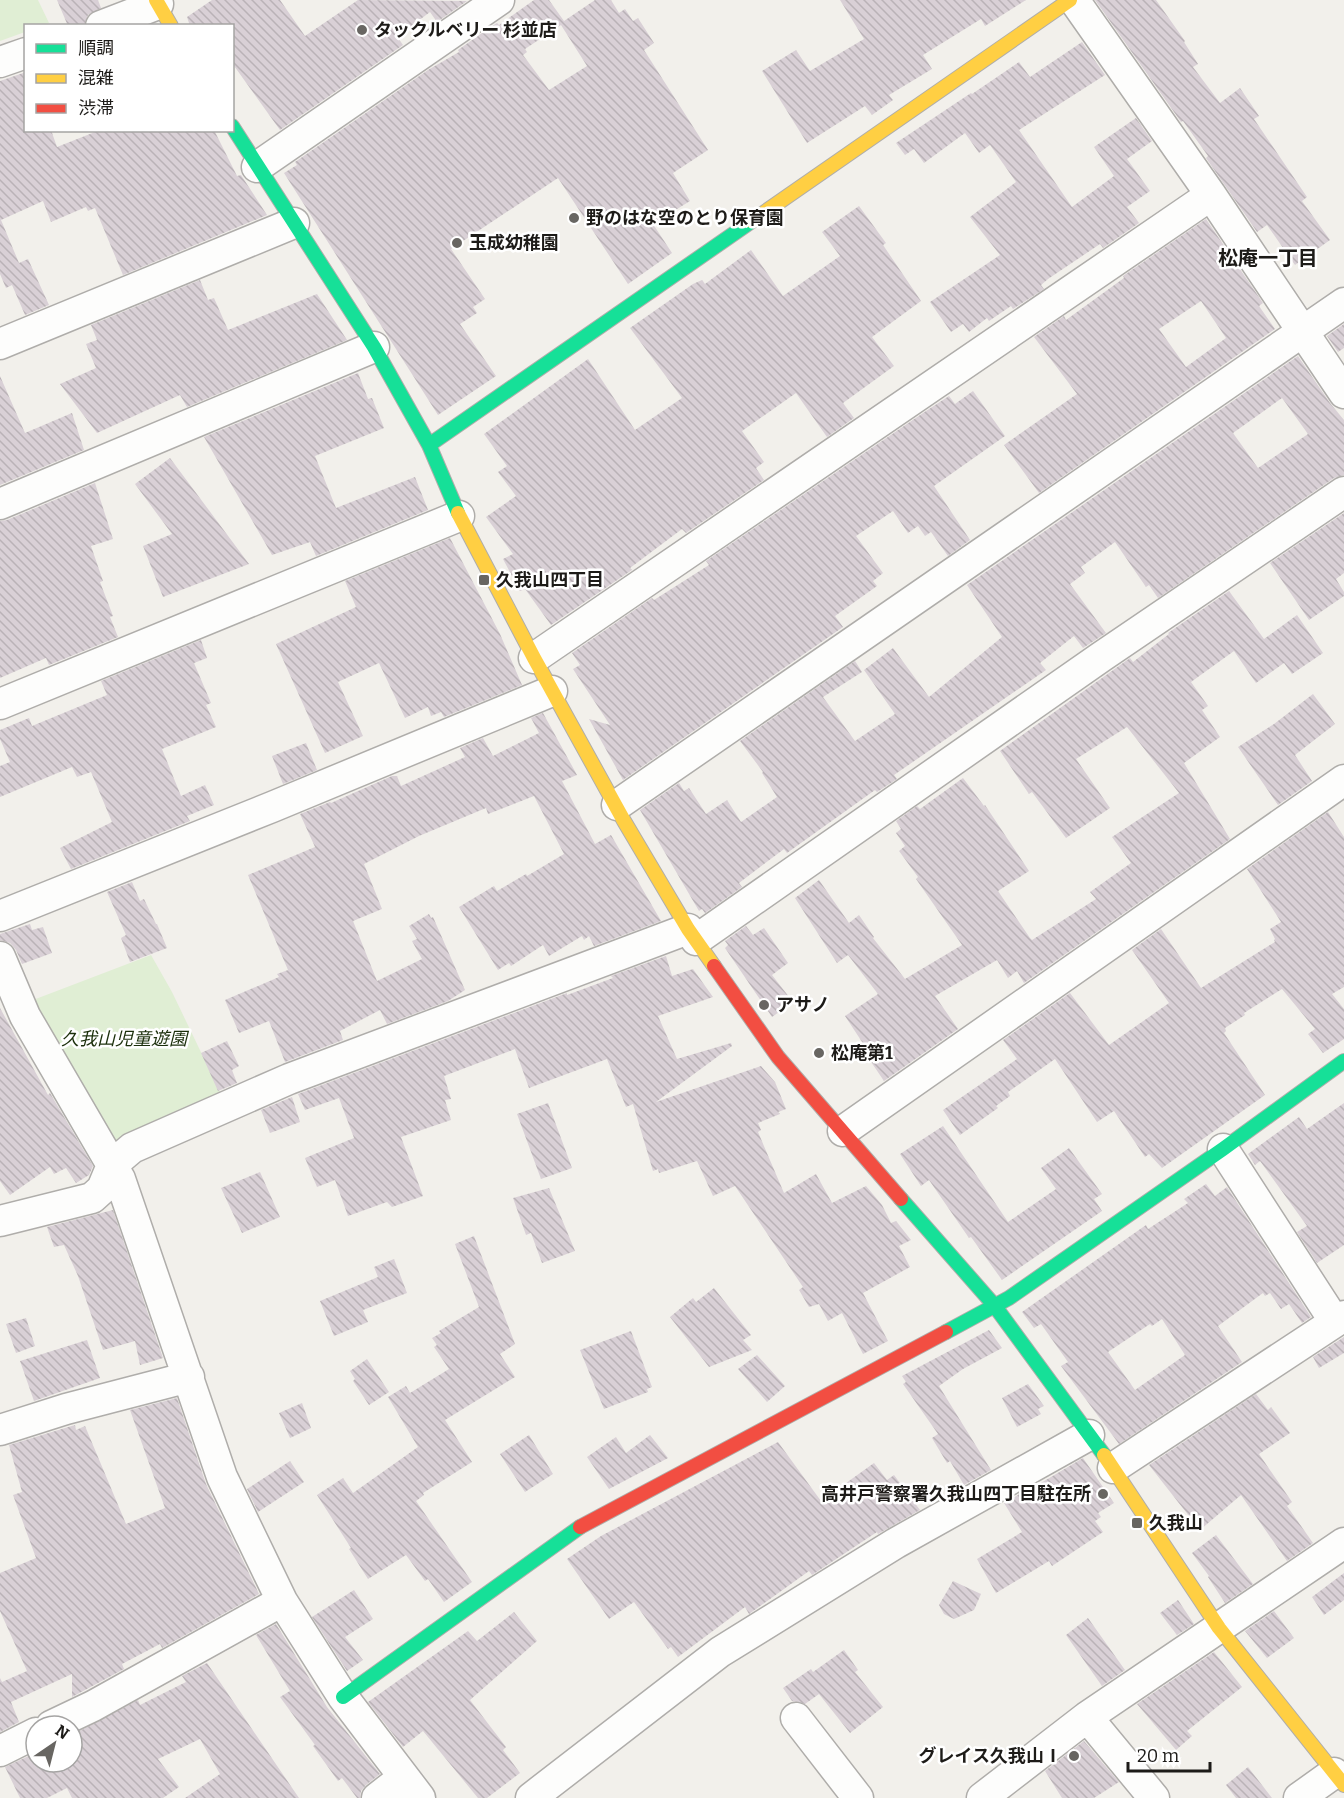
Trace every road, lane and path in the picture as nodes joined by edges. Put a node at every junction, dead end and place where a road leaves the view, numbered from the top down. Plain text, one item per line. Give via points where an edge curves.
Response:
1 (499, 0) edge
2 (1070, 0) edge
3 (1074, 0) edge
4 (162, 10) edge
5 (109, 24) edge
6 (24, 54) edge
7 (0, 62) edge
8 (234, 129) edge
9 (257, 167) junction
10 (1211, 195) junction
11 (294, 223) junction
12 (1344, 303) edge
13 (1302, 332) junction
14 (0, 344) edge
15 (374, 347) junction
16 (1344, 393) edge
17 (429, 445) junction
18 (1344, 492) edge
19 (0, 504) edge
20 (459, 516) junction
21 (534, 658) junction
22 (552, 691) junction
23 (0, 704) edge
24 (1344, 780) edge
25 (617, 805) junction
26 (0, 916) edge
27 (692, 934) junction
28 (0, 957) edge
29 (1344, 1061) edge
30 (843, 1131) junction
31 (1223, 1149) junction
32 (112, 1165) junction
33 (0, 1221) edge
34 (994, 1305) junction
35 (1339, 1319) edge
36 (189, 1377) junction
37 (0, 1430) edge
38 (1089, 1435) junction
39 (1113, 1468) junction
40 (1344, 1543) edge
41 (282, 1601) junction
42 (1219, 1628) junction
43 (343, 1697) junction
44 (76, 1714) edge
45 (1087, 1717) junction
46 (796, 1718) dead end
47 (24, 1739) edge
48 (0, 1751) edge
49 (1339, 1779) edge
50 (412, 1788) edge
51 (377, 1798) edge
52 (531, 1798) edge
53 (858, 1798) edge
54 (982, 1798) edge
55 (1154, 1798) edge
56 (1299, 1798) edge

1 - 9 street
2 - 17 street
3 - 10 street
4 - 5 street
6 - 7 street
8 - 9 street
9 - 11 street
10 - 13 street
10 - 21 street
11 - 14 street
11 - 15 street
12 - 13 street
13 - 16 street
13 - 25 street
15 - 17 street
15 - 19 street
17 - 20 street
18 - 27 street
20 - 21 street
20 - 23 street
21 - 22 street
22 - 25 street
22 - 26 street
24 - 30 street
25 - 27 street
27 - 30 street via 778,1057
27 - 32 street via 289,1079 132,1148
28 - 32 street via 26,1016
29 - 31 street
30 - 34 street
31 - 34 street
31 - 35 street
32 - 33 street via 102,1189 92,1197
32 - 36 street
34 - 38 street
34 - 43 street via 586,1523
35 - 39 street
36 - 37 street via 66,1408
36 - 41 street via 222,1477
38 - 39 street
38 - 52 street via 896,1543 720,1652
39 - 42 street
40 - 42 street
41 - 43 street
41 - 44 street
42 - 45 street
42 - 49 street
43 - 50 street
45 - 54 street
45 - 55 street
46 - 53 street
47 - 48 street
49 - 56 street
50 - 51 street

